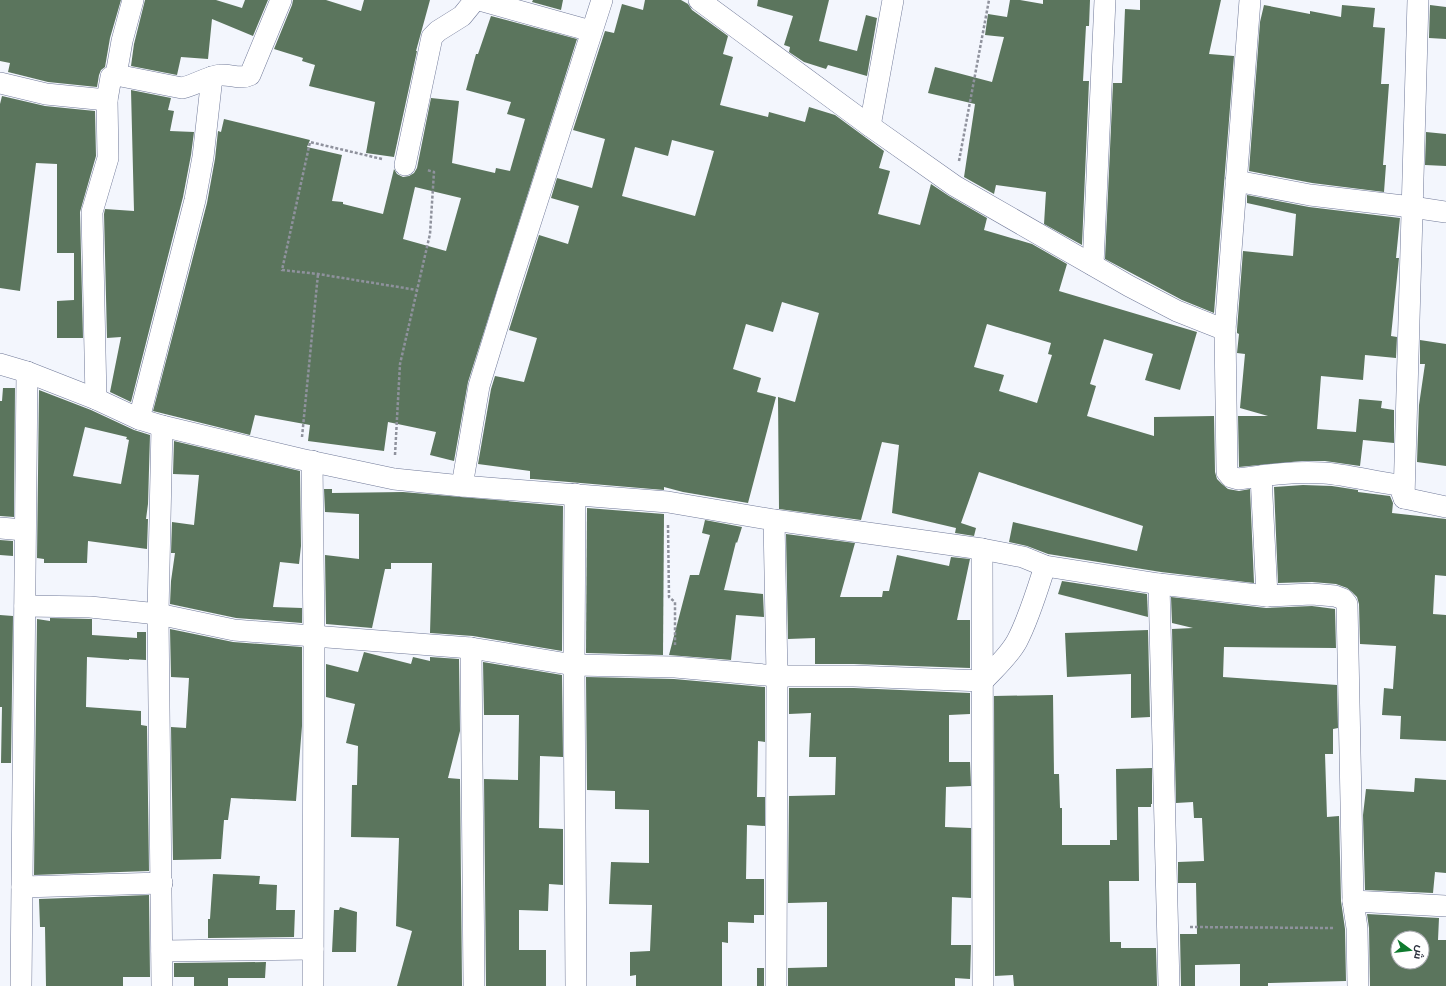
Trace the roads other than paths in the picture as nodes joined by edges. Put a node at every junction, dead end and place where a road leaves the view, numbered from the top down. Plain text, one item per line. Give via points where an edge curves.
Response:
1 (133, 0) edge
2 (281, 0) edge
3 (475, 0) edge
4 (479, 0) edge
5 (602, 0) edge
6 (699, 0) edge
7 (893, 0) edge
8 (1105, 0) edge
9 (1250, 0) edge
10 (1418, 0) edge
11 (591, 31) junction
12 (116, 75) junction
13 (212, 77) junction
14 (0, 83) edge
15 (107, 100) junction
16 (870, 126) junction
17 (405, 165) road end
18 (1236, 181) junction
19 (1412, 207) junction
20 (1446, 212) edge
21 (1093, 265) junction
22 (1225, 330) junction
23 (0, 364) edge
24 (27, 372) junction
25 (96, 399) junction
26 (139, 419) junction
27 (162, 426) junction
28 (306, 460) junction
29 (1261, 476) junction
30 (462, 486) junction
31 (575, 494) junction
32 (1404, 498) junction
33 (1446, 507) edge
34 (774, 520) junction
35 (0, 528) edge
36 (24, 530) junction
37 (982, 549) junction
38 (1046, 566) junction
39 (1159, 584) junction
40 (1267, 596) junction
41 (25, 606) junction
42 (158, 614) junction
43 (314, 636) junction
44 (471, 648) junction
45 (574, 665) junction
46 (777, 676) junction
47 (982, 682) junction
48 (162, 883) junction
49 (22, 887) junction
50 (1353, 901) junction
51 (1446, 906) edge
52 (313, 949) junction
53 (162, 951) junction
54 (21, 986) edge
55 (162, 986) edge
56 (313, 986) edge
57 (474, 986) edge
58 (576, 986) edge
59 (776, 986) edge
60 (983, 986) edge
61 (1169, 986) edge
62 (1358, 986) edge

1 - 12 street
2 - 13 street via 250,75 245,78 229,75
3 - 17 street via 462,16 432,37
4 - 11 street
5 - 11 street
6 - 16 street
7 - 16 street
8 - 21 street
9 - 18 street
10 - 19 street
11 - 30 street via 479,386
12 - 13 street via 182,88
12 - 15 street via 111,77
13 - 26 street via 196,200
14 - 15 street via 46,94
15 - 25 street via 108,158 92,212
16 - 21 street via 955,186
18 - 19 street via 1310,195
18 - 22 street
19 - 20 street
19 - 32 street
21 - 22 street via 1177,311
22 - 29 street via 1227,472 1231,477 1238,479
23 - 24 street
24 - 25 street
24 - 36 street
25 - 26 street
26 - 27 street
27 - 28 street
27 - 42 street
28 - 30 street via 394,479
28 - 43 street
29 - 32 street via 1324,473 1399,485
29 - 40 street
30 - 31 street
31 - 34 street via 668,502
31 - 45 street
32 - 33 street
34 - 37 street
34 - 46 street
35 - 36 street
36 - 41 street
37 - 38 street via 1023,557
37 - 47 street
38 - 39 street
38 - 47 street via 1016,642
39 - 40 street
39 - 61 street
40 - 50 street via 1335,596 1347,604
41 - 42 street via 90,606
41 - 49 street
42 - 43 street via 234,630
42 - 48 street
43 - 44 street
43 - 52 street
44 - 45 street
44 - 57 street
45 - 46 street via 675,668
45 - 58 street
46 - 47 street via 854,676
46 - 59 street
47 - 60 street
48 - 49 street
48 - 53 street
49 - 54 street
50 - 51 street
50 - 62 street via 1357,928
52 - 53 street
52 - 56 street
53 - 55 street

